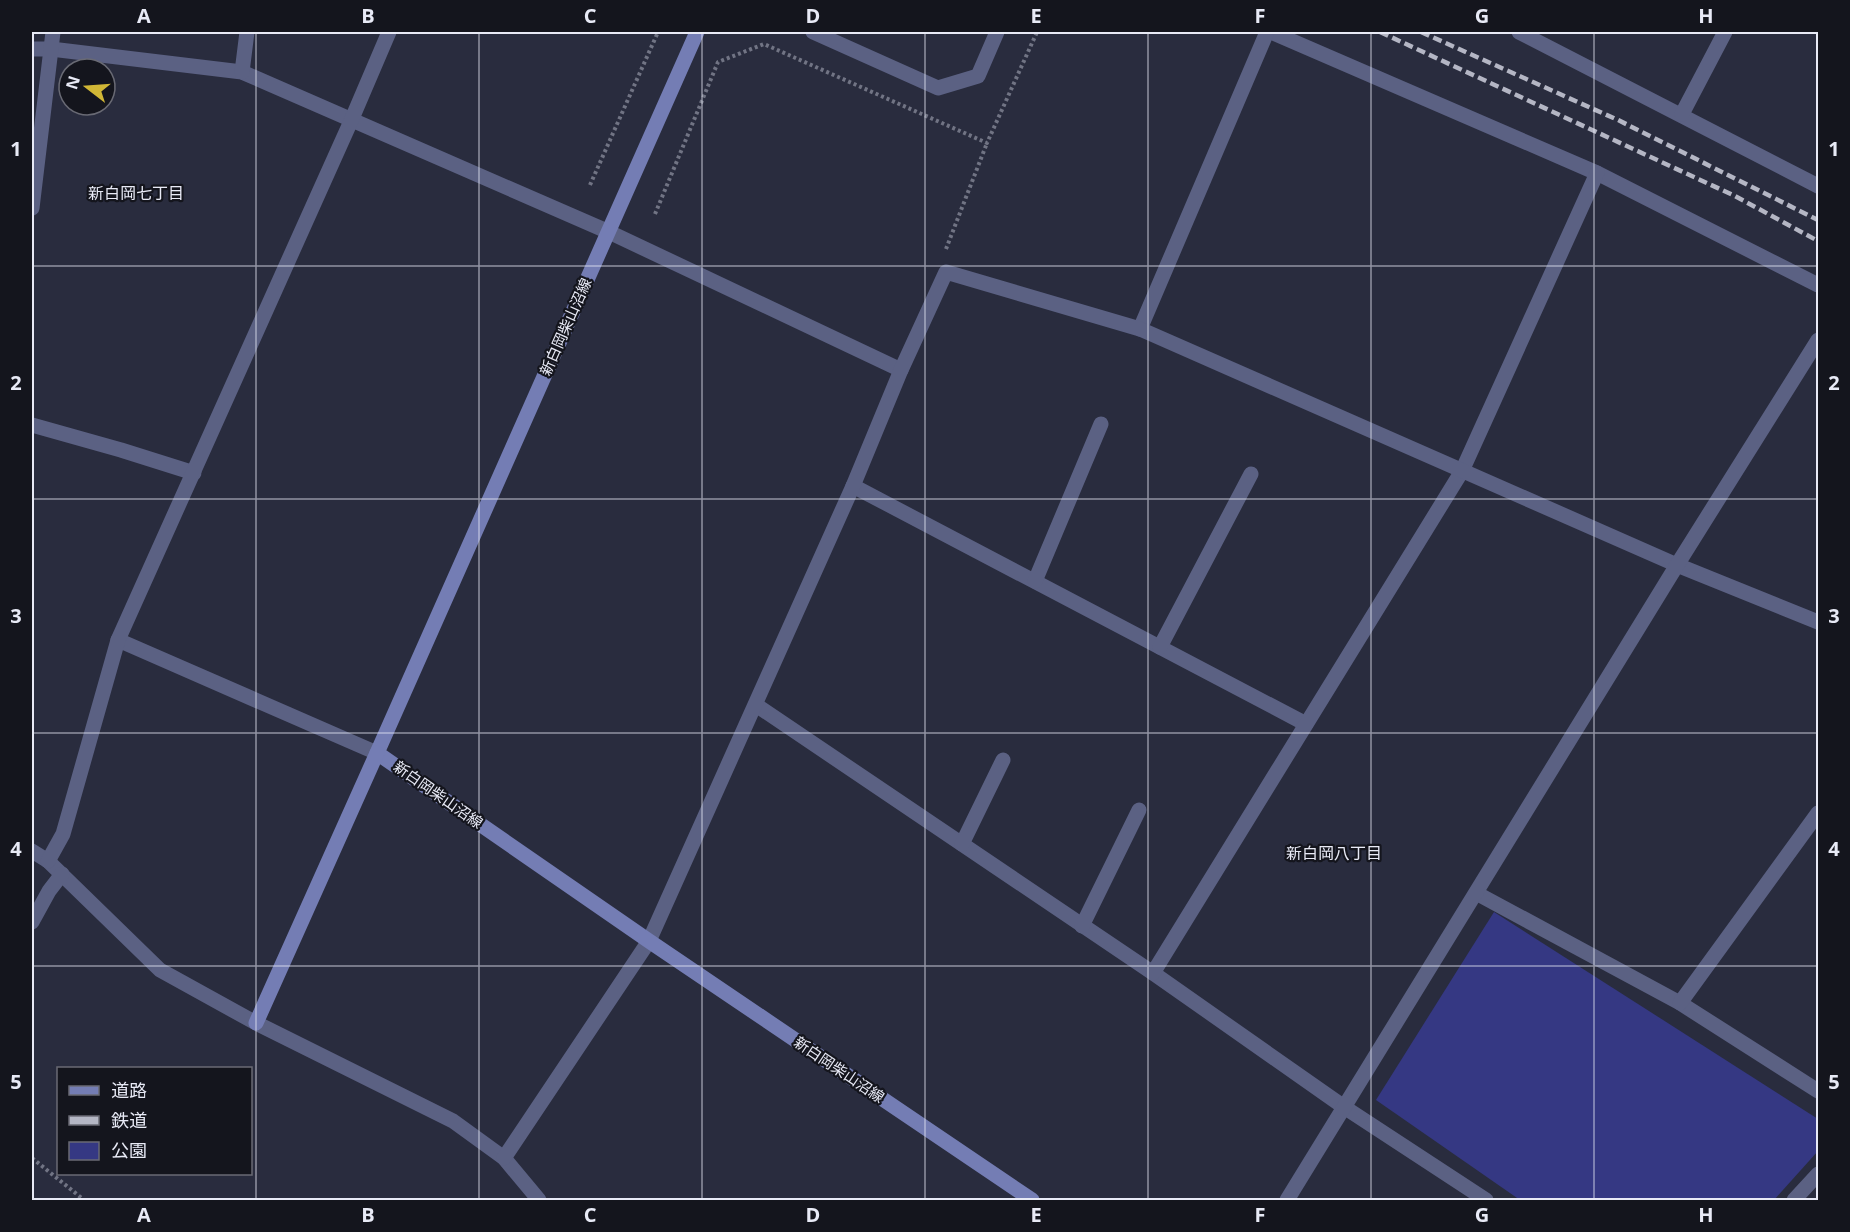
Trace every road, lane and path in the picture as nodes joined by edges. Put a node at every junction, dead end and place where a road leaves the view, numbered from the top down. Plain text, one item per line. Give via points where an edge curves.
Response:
1 (53, 32) edge
2 (247, 32) edge
3 (389, 32) edge
4 (658, 32) edge
5 (697, 32) edge
6 (813, 32) edge
7 (997, 32) edge
8 (1037, 32) edge
9 (1269, 32) edge
10 (1519, 32) edge
11 (1725, 32) edge
12 (32, 49) edge
13 (51, 49) junction
14 (242, 72) junction
15 (1682, 114) junction
16 (351, 121) junction
17 (987, 143) junction
18 (1597, 173) junction
19 (590, 185) dead end
20 (1818, 186) edge
21 (32, 208) edge
22 (655, 214) dead end
23 (609, 232) junction
24 (946, 272) junction
25 (1818, 285) edge
26 (1140, 328) junction
27 (1818, 340) edge
28 (901, 370) junction
29 (1101, 424) dead end
30 (32, 425) edge
31 (1462, 471) junction
32 (194, 473) junction
33 (1251, 474) dead end
34 (853, 486) junction
35 (1677, 565) junction
36 (1035, 581) junction
37 (1818, 622) edge
38 (118, 640) junction
39 (1160, 647) junction
40 (756, 705) junction
41 (1306, 724) junction
42 (377, 753) junction
43 (1003, 760) dead end
44 (1138, 810) dead end
45 (1818, 813) edge
46 (962, 844) junction
47 (32, 851) edge
48 (48, 861) junction
49 (62, 874) junction
50 (1476, 893) junction
51 (32, 922) edge
52 (1082, 926) junction
53 (649, 941) junction
54 (1153, 973) junction
55 (1680, 1003) junction
56 (256, 1023) junction
57 (1818, 1091) edge
58 (1344, 1107) junction
59 (32, 1158) edge
60 (504, 1158) junction
61 (1818, 1174) edge
62 (84, 1200) edge
63 (539, 1200) edge
64 (1032, 1200) edge
65 (1287, 1200) edge
66 (1486, 1200) edge
67 (1794, 1200) edge

1 - 13 street
2 - 14 street
3 - 16 street
4 - 19 path
5 - 23 street, 新白岡柴山沼線
6 - 7 street via 938,88 978,76
8 - 17 path
9 - 18 street
9 - 26 street
10 - 15 street
11 - 15 street
12 - 13 street
13 - 14 street
13 - 21 street
14 - 16 street
15 - 20 street
16 - 23 street
16 - 32 street
17 - 22 path via 764,44 718,62
17 - 24 path via 946,246
18 - 25 street
18 - 31 street
23 - 28 street
23 - 42 street, 新白岡柴山沼線
24 - 26 street
24 - 28 street
26 - 31 street
27 - 35 street
28 - 34 street
29 - 36 street
30 - 32 street
31 - 35 street
31 - 41 street
32 - 38 street
33 - 39 street
34 - 36 street
34 - 40 street
35 - 37 street
35 - 50 street
36 - 39 street
38 - 42 street
38 - 48 street via 63,834
39 - 41 street
40 - 46 street
40 - 53 street
41 - 54 street
42 - 53 street, 新白岡柴山沼線
42 - 56 street
43 - 46 street
44 - 52 street
45 - 55 street
46 - 52 street
47 - 48 street
48 - 49 street
49 - 51 street
49 - 56 street via 160,970
50 - 55 street
50 - 58 street
52 - 54 street
53 - 60 street
53 - 64 street, 新白岡柴山沼線
54 - 58 street
55 - 57 street
56 - 60 street via 453,1121
58 - 65 street
58 - 66 street
59 - 62 path
60 - 63 street
61 - 67 street

